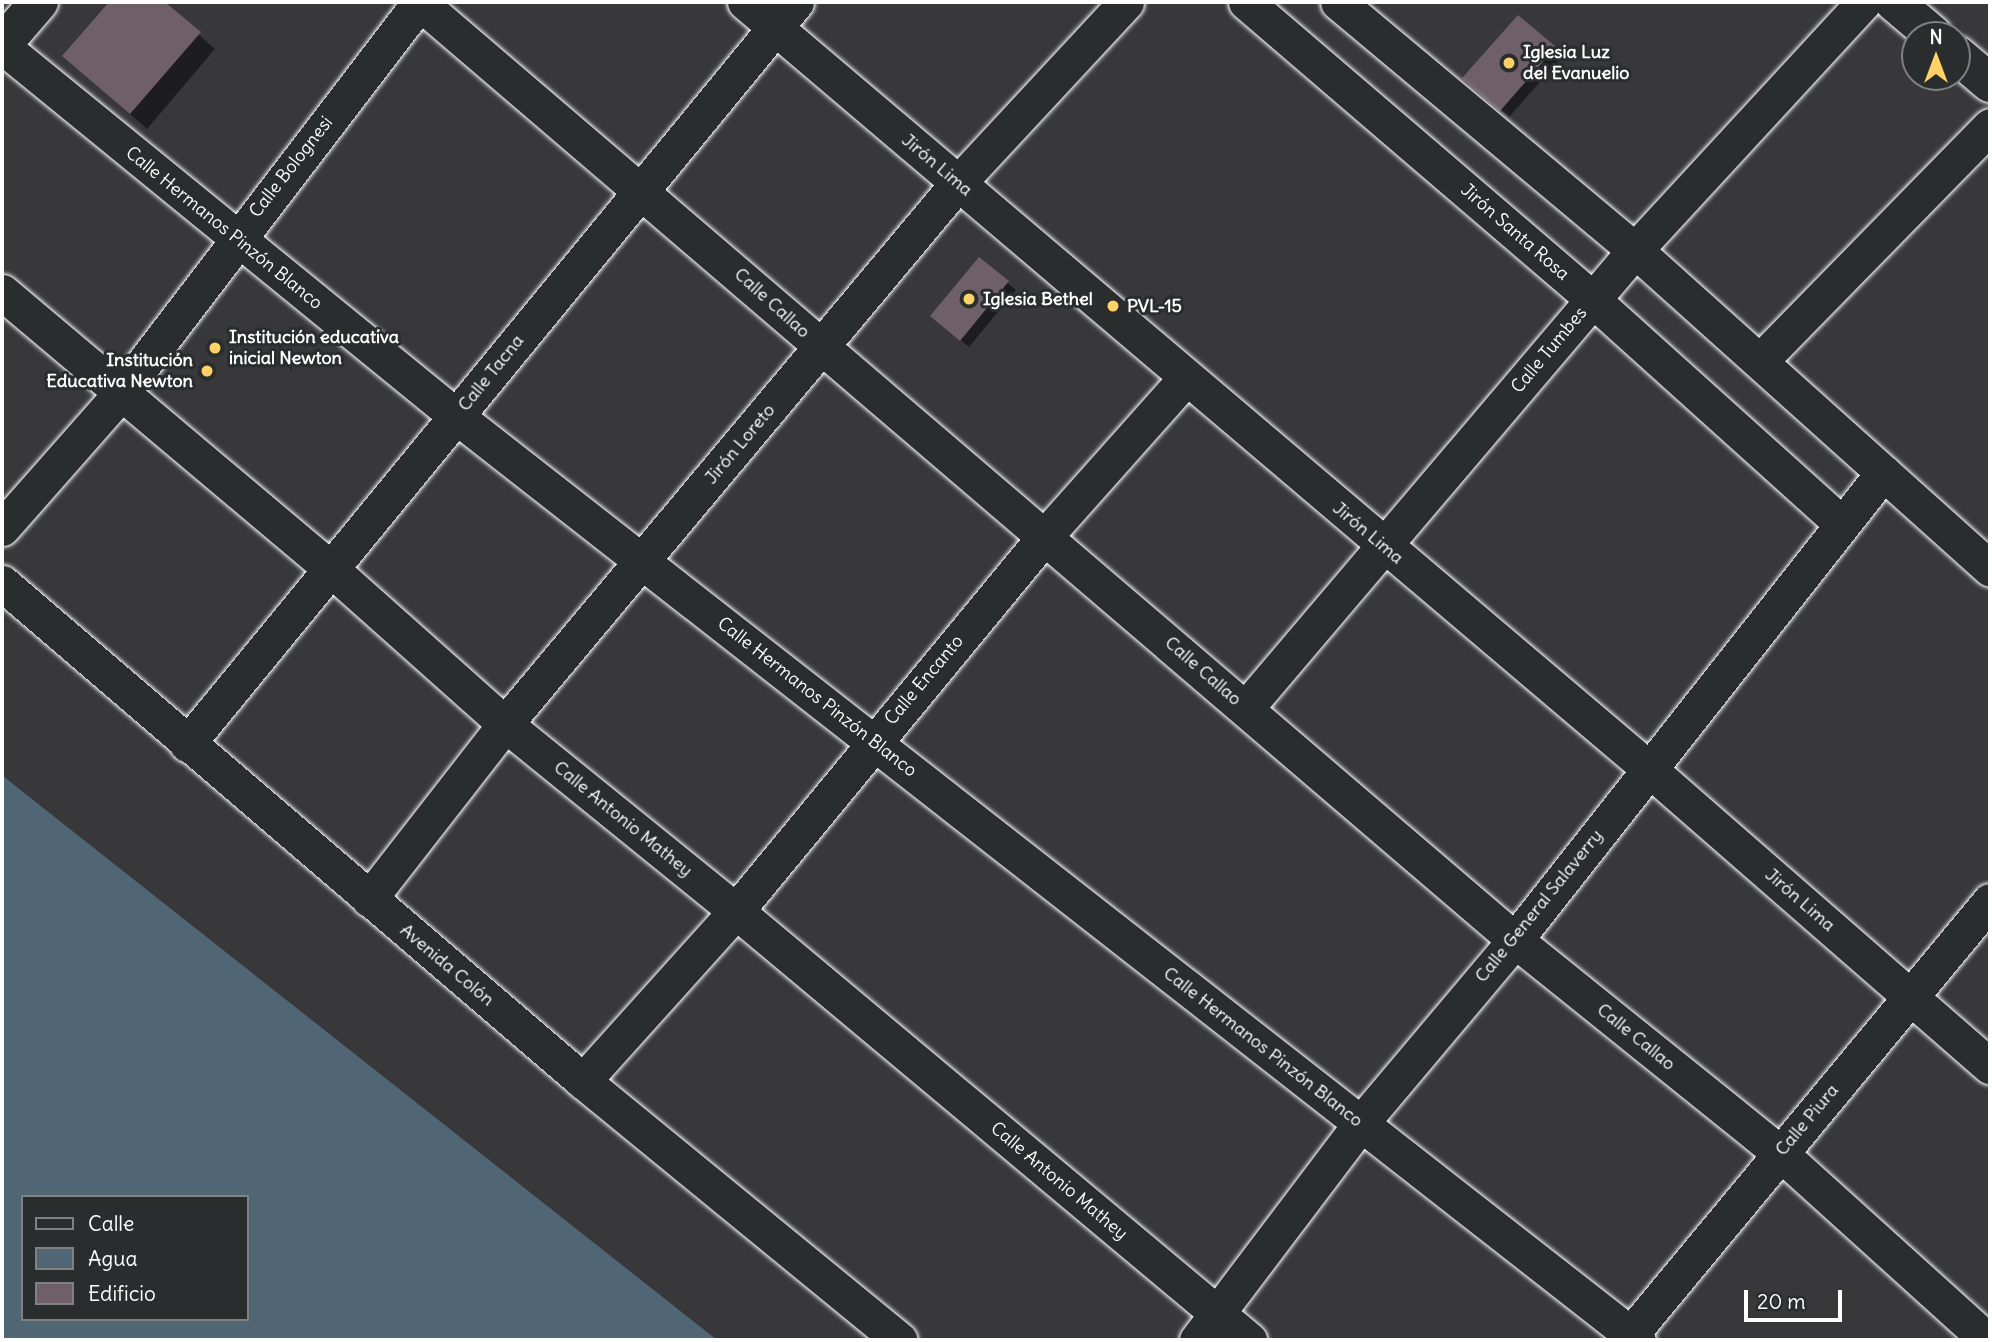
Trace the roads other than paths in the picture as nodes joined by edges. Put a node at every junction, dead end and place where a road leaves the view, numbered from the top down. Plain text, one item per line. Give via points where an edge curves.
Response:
1 (39, 2) edge
2 (420, 2) edge
3 (745, 2) edge
4 (1126, 2) edge
5 (1246, 2) edge
6 (1338, 2) edge
7 (1864, 2) edge
8 (1894, 2) edge
9 (785, 14) edge
10 (1916, 21) edge
11 (2, 46) edge
12 (1971, 67) edge
13 (1990, 83) edge
14 (1990, 126) edge
15 (958, 183) junction
16 (642, 188) junction
17 (236, 237) junction
18 (1635, 250) junction
19 (2, 292) edge
20 (1592, 299) junction
21 (822, 347) junction
22 (1762, 360) junction
23 (1186, 379) junction
24 (121, 393) junction
25 (456, 416) junction
26 (1882, 473) junction
27 (1842, 524) junction
28 (2, 528) edge
29 (1046, 535) junction
30 (1383, 546) junction
31 (642, 558) junction
32 (331, 569) junction
33 (1990, 569) edge
34 (2, 583) edge
35 (1246, 708) junction
36 (505, 724) junction
37 (872, 741) junction
38 (187, 744) junction
39 (1649, 769) junction
40 (369, 899) junction
41 (1990, 901) edge
42 (736, 911) junction
43 (1515, 940) junction
44 (1911, 996) junction
45 (1990, 1066) edge
46 (583, 1080) junction
47 (1361, 1123) junction
48 (1780, 1153) junction
49 (1208, 1327) edge
50 (1632, 1338) edge
51 (900, 1340) edge
52 (1249, 1340) edge
53 (1987, 1340) edge

1 - 11 street
2 - 16 street, Calle Callao
2 - 17 street, Calle Bolognesi
3 - 9 street, Jirón Lima
4 - 15 street, Jirón Loreto
5 - 20 street, Jirón Santa Rosa
6 - 18 street
7 - 18 street, Calle Tumbes
8 - 10 street
9 - 15 street, Jirón Lima
9 - 16 street, Calle Tacna
11 - 17 street, Calle Hermanos Pinzón Blanco
12 - 13 street
14 - 22 street
15 - 21 street, Jirón Loreto
15 - 23 street, Jirón Lima
16 - 21 street, Calle Callao
16 - 25 street, Calle Tacna
17 - 24 street, Calle Bolognesi
17 - 25 street, Calle Hermanos Pinzón Blanco
18 - 20 street, Calle Tumbes
18 - 22 street
19 - 24 street, Calle Antonio Mathey
20 - 27 street, Jirón Santa Rosa
20 - 30 street, Calle Tumbes
21 - 29 street, Calle Callao
21 - 31 street, Jirón Loreto
22 - 26 street
23 - 29 street, Calle Encanto
23 - 30 street, Jirón Lima
24 - 28 street, Calle Bolognesi
24 - 32 street, Calle Antonio Mathey
25 - 31 street, Calle Hermanos Pinzón Blanco
25 - 32 street, Calle Tacna
26 - 27 street, Calle General Salaverry
26 - 33 street
27 - 39 street, Calle General Salaverry
29 - 35 street, Calle Callao
29 - 37 street, Calle Encanto
30 - 35 street, Calle Tumbes
30 - 39 street, Jirón Lima
31 - 36 street, Jirón Loreto
31 - 37 street, Calle Hermanos Pinzón Blanco
32 - 36 street, Calle Antonio Mathey
32 - 38 street, Calle Tacna
34 - 38 street, Avenida Colón
35 - 43 street, Calle Callao
36 - 40 street, Jirón Loreto
36 - 42 street, Calle Antonio Mathey
37 - 42 street, Calle Encanto
37 - 47 street, Calle Hermanos Pinzón Blanco
38 - 40 street, Avenida Colón
39 - 43 street, Calle General Salaverry
39 - 44 street, Jirón Lima
40 - 46 street, Avenida Colón
41 - 44 street, Calle Piura
42 - 46 street, Calle Encanto
42 - 49 street, Calle Antonio Mathey
43 - 47 street, Calle General Salaverry
43 - 48 street, Calle Callao
44 - 45 street, Jirón Lima
44 - 48 street, Calle Piura
46 - 51 street, Avenida Colón
47 - 49 street, Calle General Salaverry
47 - 50 street, Calle Hermanos Pinzón Blanco
48 - 50 street, Calle Piura
48 - 53 street, Calle Callao
49 - 52 street, Calle Antonio Mathey

